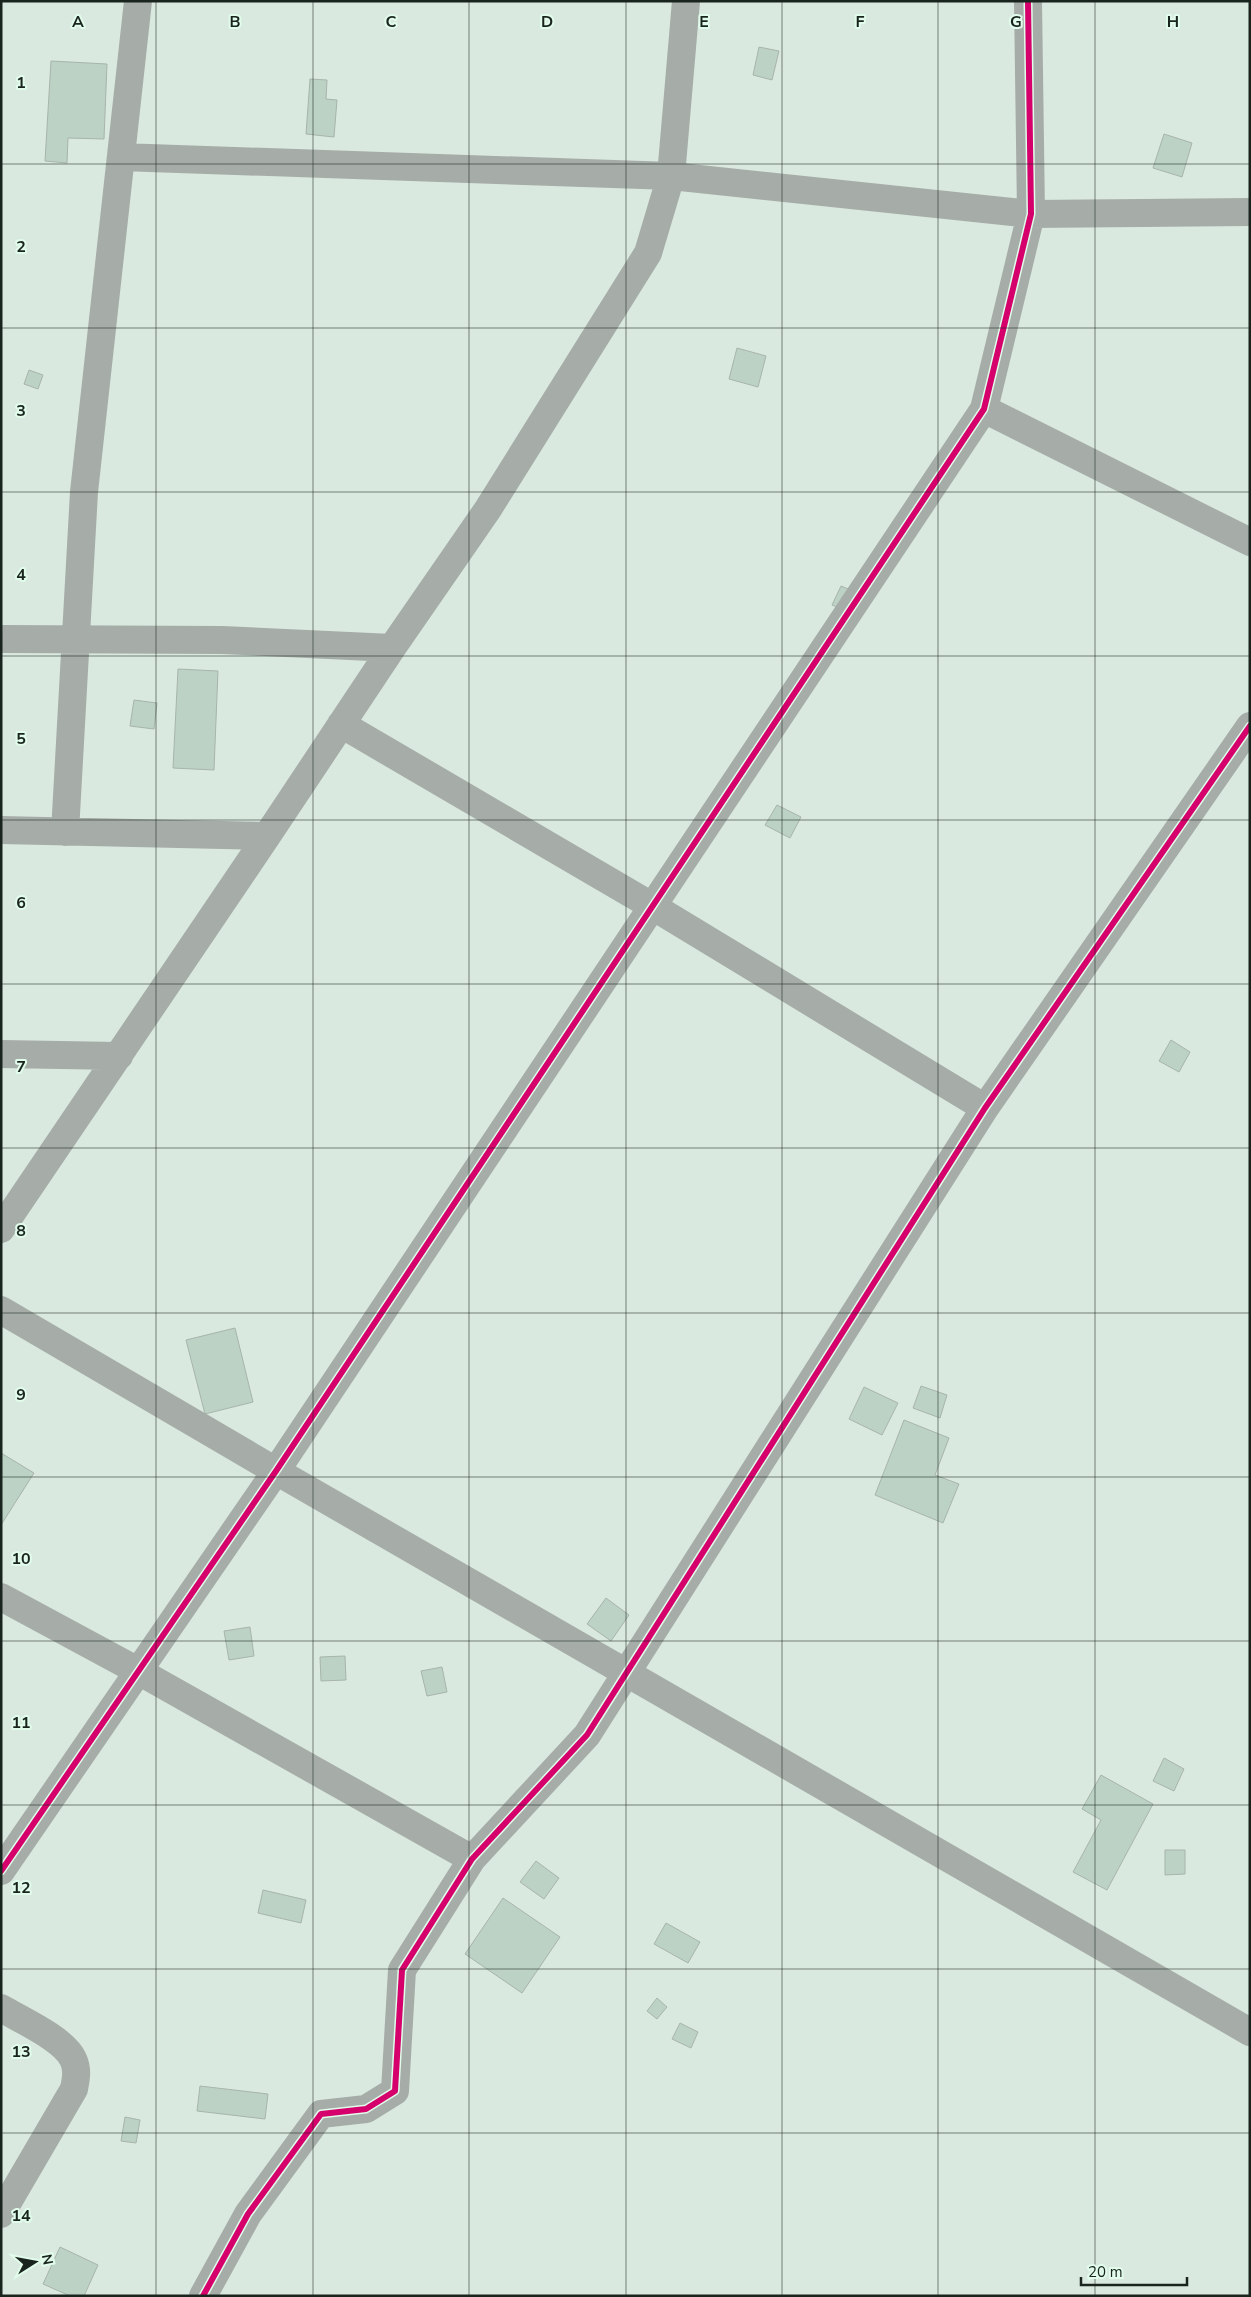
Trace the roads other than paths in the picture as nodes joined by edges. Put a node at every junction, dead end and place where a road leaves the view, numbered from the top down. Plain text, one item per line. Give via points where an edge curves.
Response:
1 (138, 1) edge
2 (686, 1) edge
3 (1028, 1) edge
4 (122, 157) junction
5 (670, 176) junction
6 (1250, 212) edge
7 (1031, 214) junction
8 (984, 409) junction
9 (1250, 542) edge
10 (1, 639) edge
11 (75, 640) junction
12 (392, 648) junction
13 (341, 724) junction
14 (1250, 726) edge
15 (1, 830) edge
16 (65, 832) junction
17 (267, 836) junction
18 (652, 906) junction
19 (1, 1054) edge
20 (119, 1056) junction
21 (985, 1108) junction
22 (1, 1229) edge
23 (1, 1310) edge
24 (276, 1471) junction
25 (1, 1597) edge
26 (140, 1672) junction
27 (627, 1673) junction
28 (472, 1859) junction
29 (1, 1871) edge
30 (1, 2008) edge
31 (1250, 2032) edge
32 (1, 2214) edge
33 (203, 2296) edge

1 - 4 street
2 - 5 street
3 - 7 street
4 - 5 street
4 - 11 street via 84,492
5 - 7 street
5 - 12 street via 648,253 488,509
6 - 7 street
7 - 8 street
8 - 9 street
8 - 18 street
10 - 11 street
11 - 12 street via 222,640
11 - 16 street
12 - 13 street
13 - 17 street
13 - 18 street
14 - 21 street
15 - 16 street
16 - 17 street
17 - 20 street
18 - 21 street
18 - 24 street
19 - 20 street
20 - 22 street
21 - 27 street
23 - 24 street
24 - 26 street
24 - 27 street
25 - 26 street
26 - 28 street
26 - 29 street
27 - 28 street via 587,1735
27 - 31 street
28 - 33 street via 402,1970 395,2091 366,2108 322,2114 248,2214
30 - 32 street via 65,2047 74,2060 77,2074 74,2089

